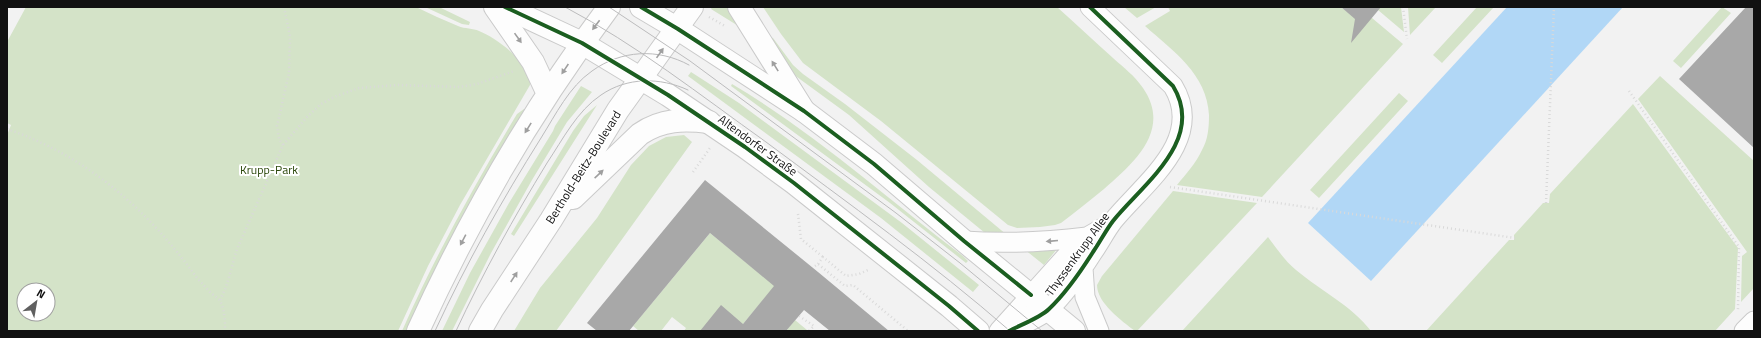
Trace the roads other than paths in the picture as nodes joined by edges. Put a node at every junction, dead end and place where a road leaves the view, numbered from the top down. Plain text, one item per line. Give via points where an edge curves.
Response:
1 (495, 7) edge
2 (505, 7) edge
3 (609, 7) edge
4 (641, 7) edge
5 (692, 7) edge
6 (739, 7) edge
7 (1090, 7) edge
8 (678, 28) junction
9 (582, 43) junction
10 (642, 78) junction
11 (548, 94) junction
12 (804, 111) junction
13 (709, 122) junction
14 (551, 220) junction
15 (1112, 222) junction
16 (1088, 237) junction
17 (964, 241) junction
18 (1083, 268) junction
19 (1030, 295) junction
20 (1048, 310) junction
21 (1746, 316) edge
22 (418, 331) edge
23 (480, 331) edge
24 (978, 331) edge
25 (999, 331) edge
26 (1009, 331) edge
27 (1074, 331) edge
28 (1098, 331) edge
29 (1744, 331) edge

1 -> 11 main road via 533,62
2 - 9 main road, Altendorfer Straße
3 -> 9 main road
4 - 8 main road
5 - 8 main road, Berthold-Beitz-Boulevard
12 -> 6 main road
7 - 15 street, ThyssenKrupp Allee via 1166,78 1180,102 1181,129 1175,146 1165,163
10 -> 8 main road, Berthold-Beitz-Boulevard
8 - 12 main road
9 - 10 main road, Altendorfer Straße
9 -> 11 main road
10 - 13 main road, Altendorfer Straße
10 - 14 main road, Berthold-Beitz-Boulevard via 614,116
11 -> 22 main road via 477,214
12 - 17 main road via 874,164
14 -> 13 main road via 648,129 678,120
13 - 24 main road, Altendorfer Straße via 794,183
23 -> 14 main road, Berthold-Beitz-Boulevard
15 - 16 street, ThyssenKrupp Allee
15 - 18 street, ThyssenKrupp Allee
16 -> 17 street, ThyssenKrupp Allee via 1016,244
16 - 19 street, ThyssenKrupp Allee via 1070,252
17 - 19 main road
18 - 20 street, ThyssenKrupp Allee
18 - 28 street, ThyssenKrupp Allee via 1085,297
19 - 20 main road
19 - 25 street, ThyssenKrupp Allee
20 - 26 street, ThyssenKrupp Allee
20 - 27 main road
21 - 29 street

